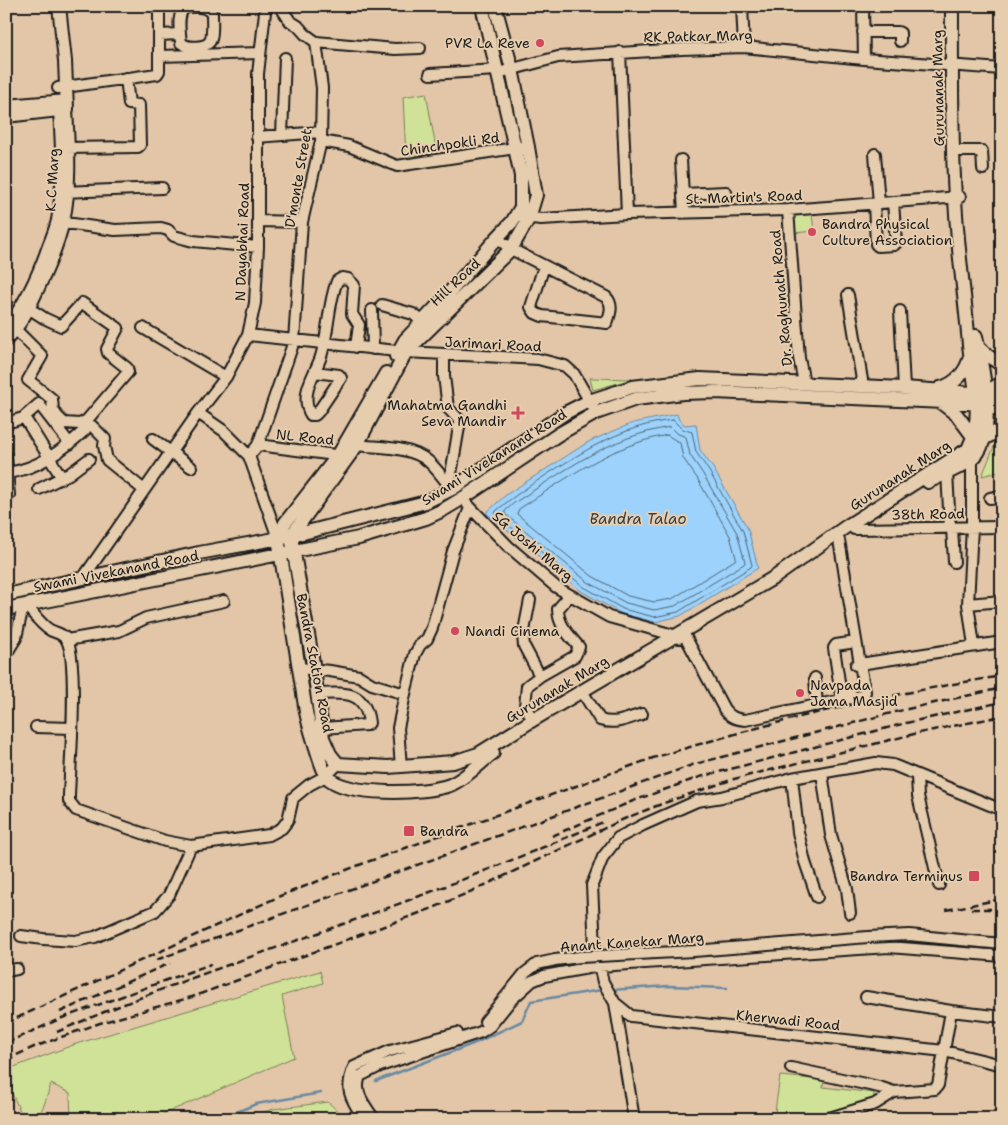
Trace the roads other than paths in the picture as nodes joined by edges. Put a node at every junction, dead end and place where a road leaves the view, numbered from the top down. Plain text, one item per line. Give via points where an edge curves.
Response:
1 (52, 6) edge
2 (59, 6) edge
3 (159, 6) edge
4 (267, 6) edge
5 (280, 6) edge
6 (482, 6) edge
7 (495, 6) edge
8 (742, 6) edge
9 (862, 6) edge
10 (952, 6) edge
11 (960, 6) edge
12 (863, 32) junction
13 (180, 34) junction
14 (159, 35) junction
15 (900, 41) dead end
16 (316, 42) junction
17 (744, 47) junction
18 (420, 48) dead end
19 (620, 52) junction
20 (260, 53) junction
21 (159, 56) junction
22 (285, 58) dead end
23 (864, 59) junction
24 (956, 66) junction
25 (512, 69) junction
26 (1002, 69) edge
27 (498, 71) junction
28 (430, 74) dead end
29 (126, 78) junction
30 (63, 99) junction
31 (6, 106) edge
32 (30, 108) junction
33 (6, 116) edge
34 (282, 135) junction
35 (257, 137) junction
36 (321, 137) junction
37 (65, 148) junction
38 (522, 148) junction
39 (957, 151) junction
40 (875, 154) dead end
41 (682, 160) dead end
42 (984, 169) dead end
43 (162, 188) dead end
44 (726, 192) dead end
45 (683, 194) junction
46 (958, 197) junction
47 (63, 198) junction
48 (876, 206) junction
49 (893, 206) junction
50 (788, 210) junction
51 (684, 213) junction
52 (627, 214) junction
53 (515, 216) junction
54 (529, 218) junction
55 (259, 220) junction
56 (60, 222) junction
57 (302, 222) junction
58 (497, 238) junction
59 (258, 247) junction
60 (511, 249) junction
61 (544, 266) junction
62 (848, 295) dead end
63 (29, 304) junction
64 (900, 311) dead end
65 (426, 325) junction
66 (11, 327) edge
67 (143, 328) dead end
68 (248, 335) junction
69 (6, 341) edge
70 (294, 341) junction
71 (324, 343) junction
72 (356, 347) junction
73 (373, 349) junction
74 (974, 351) junction
75 (402, 352) junction
76 (444, 355) junction
77 (1002, 365) edge
78 (315, 372) dead end
79 (226, 377) junction
80 (1002, 382) edge
81 (804, 383) junction
82 (863, 386) junction
83 (904, 388) junction
84 (933, 390) junction
85 (989, 397) edge
86 (589, 401) junction
87 (939, 402) junction
88 (1002, 410) edge
89 (198, 413) junction
90 (596, 413) junction
91 (24, 417) junction
92 (6, 422) edge
93 (1002, 428) edge
94 (153, 439) dead end
95 (979, 439) junction
96 (70, 444) junction
97 (258, 445) junction
98 (357, 445) junction
99 (171, 451) junction
100 (6, 456) edge
101 (250, 456) junction
102 (344, 456) junction
103 (49, 457) junction
104 (89, 459) dead end
105 (972, 459) junction
106 (191, 466) dead end
107 (947, 472) junction
108 (8, 473) junction
109 (62, 478) junction
110 (451, 488) junction
111 (39, 489) dead end
112 (144, 490) junction
113 (9, 495) dead end
114 (1002, 496) edge
115 (990, 498) dead end
116 (316, 501) junction
117 (466, 503) junction
118 (327, 527) junction
119 (1002, 527) edge
120 (951, 528) junction
121 (969, 528) junction
122 (854, 529) junction
123 (291, 536) junction
124 (278, 538) junction
125 (839, 540) junction
126 (216, 550) junction
127 (293, 551) junction
128 (280, 554) junction
129 (963, 565) junction
130 (219, 566) junction
131 (82, 578) junction
132 (756, 591) junction
133 (570, 594) junction
134 (6, 595) edge
135 (530, 600) dead end
136 (224, 601) dead end
137 (1002, 601) edge
138 (968, 604) junction
139 (24, 606) junction
140 (6, 609) edge
141 (681, 637) junction
142 (67, 640) junction
143 (853, 642) junction
144 (1002, 642) edge
145 (974, 646) junction
146 (6, 654) edge
147 (857, 665) junction
148 (299, 668) junction
149 (314, 669) junction
150 (540, 676) junction
151 (815, 678) dead end
152 (862, 690) junction
153 (318, 694) junction
154 (405, 694) junction
155 (586, 696) junction
156 (816, 706) junction
157 (642, 714) dead end
158 (533, 720) junction
159 (36, 727) dead end
160 (72, 728) junction
161 (316, 730) junction
162 (338, 764) junction
163 (401, 766) junction
164 (822, 773) junction
165 (326, 776) junction
166 (917, 776) junction
167 (792, 778) junction
168 (1002, 810) edge
169 (191, 846) junction
170 (939, 885) dead end
171 (816, 897) dead end
172 (850, 913) dead end
173 (21, 936) dead end
174 (1002, 944) edge
175 (1002, 956) edge
176 (598, 966) junction
177 (17, 970) dead end
178 (6, 971) edge
179 (866, 997) dead end
180 (615, 1003) junction
181 (950, 1011) junction
182 (1002, 1017) edge
183 (944, 1051) junction
184 (1002, 1065) edge
185 (791, 1068) dead end
186 (894, 1092) junction
187 (364, 1119) edge
188 (374, 1119) edge
189 (634, 1119) edge
190 (826, 1119) edge

1 - 30 main road, K C Marg
2 - 30 main road, K C Marg
3 - 14 street
4 - 20 street, N Dayabhai Road
5 - 16 street via 290,21
6 - 27 main road, Hill Road
7 - 25 main road, Hill Road
8 - 17 street
9 - 12 street
10 - 24 main road, Gurunanak Marg
11 - 24 main road, Gurunanak Marg
12 - 15 street via 899,32
12 - 23 street
13 - 13 street via 183,45 196,47 208,43 211,40 210,10 184,8 180,14
13 - 14 street
14 - 21 street
16 - 18 street
16 - 36 street, D'monte Street via 322,88
17 - 19 street, RK Patkar Marg
17 - 23 street, RK Patkar Marg
19 - 25 street, RK Patkar Marg via 558,57
19 - 52 street
20 - 21 street
20 - 35 street, N Dayabhai Road
21 - 29 street via 157,74
22 - 34 street
23 - 24 street, RK Patkar Marg
24 - 26 street, RK Patkar Marg
24 - 39 main road, Gurunanak Marg
25 - 27 street, RK Patkar Marg
25 - 38 main road, Hill Road
27 - 28 street, RK Patkar Marg
27 - 38 main road, Hill Road
29 - 30 street
29 - 37 street via 128,103 139,105 140,145
30 - 32 main road
30 - 37 street, K C Marg
31 - 32 main road
32 - 33 main road
34 - 35 street, Chinchpokli Rd
34 - 36 street, Chinchpokli Rd
35 - 55 street, N Dayabhai Road
36 - 38 street, Chinchpokli Rd via 397,166
36 - 57 street, D'monte Street
37 - 47 street, K C Marg
38 - 53 main road, Hill Road via 521,207
38 - 54 main road, Hill Road via 536,195
39 - 42 street via 982,151
39 - 46 main road, Gurunanak Marg
40 - 48 street
41 - 45 street
43 - 47 street
44 - 45 street
45 - 51 street
46 - 49 street, St. Martin's Road
46 - 74 main road, Gurunanak Marg
47 - 56 street, K C Marg
48 - 49 street, St. Martin's Road
48 - 49 street via 878,246 896,242
48 - 50 street, St. Martin's Road
50 - 51 street, St. Martin's Road
50 - 81 street, Dr. Raghunath Road via 799,358
51 - 52 street, St. Martin's Road
52 - 54 street, St. Martin's Road
53 - 54 street, St. Martin's Road
53 - 58 main road, Hill Road
54 - 60 main road, Hill Road
55 - 57 street
55 - 59 street, N Dayabhai Road
56 - 59 street via 115,230 161,228 174,236 193,241
56 - 63 street, K C Marg via 51,261
57 - 70 street, D'monte Street
58 - 60 street
58 - 65 main road, Hill Road
59 - 68 street, N Dayabhai Road via 255,303
60 - 61 street
60 - 65 main road, Hill Road
61 - 61 street via 606,297 611,307 608,323 535,313 531,306
62 - 82 street
63 - 66 street, K C Marg
63 - 66 street via 44,318 61,326 82,303 118,328 108,353 127,368 127,375 85,422 64,423 53,410 52,399 28,380 42,356
64 - 83 street
65 - 73 street via 413,314 377,308
65 - 75 main road, Hill Road
66 - 69 street, K C Marg
67 - 79 street
68 - 70 street, Jarimari Road
68 - 79 street, N Dayabhai Road
70 - 71 street, Jarimari Road
70 - 97 street, D'monte Street
71 - 72 street, Jarimari Road
71 - 72 street via 331,296 336,281 344,278 354,285 352,314 359,325
71 - 78 street
72 - 73 street, Jarimari Road
73 - 75 street, Jarimari Road
74 - 77 main road
74 - 84 main road via 954,383
74 - 85 main road, Gurunanak Marg
75 - 76 street, Jarimari Road
75 - 98 main road, Hill Road
75 - 102 main road, Hill Road
76 - 86 street, Jarimari Road via 538,358 565,366 574,374
76 - 110 street via 448,408 460,421
79 - 89 street, N Dayabhai Road
80 - 85 main road
81 - 82 main road, Swami Vivekanand Road
81 - 86 main road, Swami Vivekanand Road via 700,379 632,387
82 - 83 main road, Swami Vivekanand Road
83 - 84 main road, Swami Vivekanand Road
84 - 85 main road, Swami Vivekanand Road
85 - 87 main road, Swami Vivekanand Road
85 - 88 main road, Swami Vivekanand Road
85 - 95 main road, Gurunanak Marg
86 - 90 street, Jarimari Road
86 - 110 main road, Swami Vivekanand Road via 565,412
87 - 90 main road, Swami Vivekanand Road via 683,393 636,399
87 - 95 main road via 957,415
89 - 99 street, N Dayabhai Road
89 - 101 street via 224,431
90 - 117 main road, Swami Vivekanand Road via 559,434
91 - 92 street
91 - 96 street via 41,404
91 - 103 street
93 - 95 main road
94 - 99 street
95 - 105 main road, Gurunanak Marg via 979,451
95 - 132 main road, Gurunanak Marg
96 - 103 street
96 - 112 street via 89,428 105,439 107,460
97 - 101 street, D'monte Street
97 - 102 street, NL Road
98 - 102 main road, Hill Road
98 - 110 street via 422,456
99 - 106 street
99 - 112 street, N Dayabhai Road
100 - 108 street
101 - 124 street
102 - 116 main road, Hill Road
102 - 124 main road, Hill Road via 285,523
103 - 108 street via 27,469
103 - 109 street
104 - 109 street
105 - 107 main road, Gurunanak Marg
105 - 121 street
107 - 120 street
107 - 122 main road, Gurunanak Marg
108 - 113 street
109 - 111 street
110 - 118 main road, Swami Vivekanand Road via 426,502
112 - 131 street, N Dayabhai Road
114 - 115 street
116 - 118 main road via 317,515
116 - 123 main road, Hill Road
117 - 127 main road, Swami Vivekanand Road via 359,538
117 - 133 street, SG Joshi Marg via 508,546
117 - 154 street via 432,628 415,654
118 - 123 main road, Swami Vivekanand Road
119 - 121 street, 38th Road
120 - 121 street, 38th Road
120 - 122 street, 38th Road
120 - 129 street
121 - 129 street
122 - 125 main road, Gurunanak Marg
123 - 124 main road, Swami Vivekanand Road
123 - 127 main road
124 - 126 main road, Swami Vivekanand Road
124 - 128 main road, Bandra Station Road
125 - 132 main road, Gurunanak Marg
125 - 143 street
126 - 130 main road
126 - 131 main road, Swami Vivekanand Road
127 - 128 main road, Swami Vivekanand Road
127 - 149 main road, Bandra Station Road
128 - 130 main road, Swami Vivekanand Road
128 - 148 main road, Bandra Station Road
129 - 138 street
130 - 139 main road, Swami Vivekanand Road
131 - 134 main road, Swami Vivekanand Road
132 - 141 main road, Gurunanak Marg
133 - 141 street, SG Joshi Marg via 609,617
133 - 150 street via 558,609 558,618 579,647 575,656
135 - 150 street via 524,646
136 - 142 street via 146,618 119,631
137 - 138 street
138 - 145 street
139 - 140 main road, Swami Vivekanand Road
139 - 142 street via 48,629 62,634
139 - 146 street via 16,638
141 - 155 main road
141 - 156 street via 724,709 735,719 745,720
141 - 158 main road, Gurunanak Marg
142 - 160 street via 72,655
143 - 147 street
143 - 152 street via 836,644 834,648 841,695
144 - 145 street
145 - 147 street
147 - 152 street
148 - 149 street
148 - 161 main road, Bandra Station Road
149 - 153 main road, Bandra Station Road
149 - 154 street via 359,676 372,684
150 - 158 street via 528,686 524,706
151 - 156 street
152 - 156 street
153 - 161 main road, Bandra Station Road
153 - 161 street via 350,694 358,698 368,713 369,723
154 - 163 street via 398,728
155 - 157 street via 600,720 610,723
155 - 165 main road via 496,750 450,785 424,791 379,791 347,787
158 - 163 main road, Gurunanak Marg via 468,758
159 - 160 street
160 - 169 street via 69,795 76,810 165,841
161 - 162 main road, Bandra Station Road
161 - 165 main road, Bandra Station Road
162 - 163 main road, Gurunanak Marg
162 - 165 street
164 - 166 street, Kherwadi Road via 876,763 893,765
164 - 167 street, Kherwadi Road
164 - 172 street via 831,835 847,889
165 - 169 street via 292,798 288,820 282,828 268,835
166 - 168 street, Kherwadi Road
166 - 170 street via 918,796
167 - 171 street via 798,832
167 - 176 street, Kherwadi Road via 697,801 618,838 603,858 592,885 594,948
169 - 173 street via 168,895 155,911 95,937 75,941
174 - 187 street, Anant Kanekar Marg, bridge via 909,936 868,937 694,952 580,957 537,964 525,973 487,1021 470,1029 390,1051 354,1067 348,1079 349,1094
175 - 176 street, Anant Kanekar Marg via 889,947
176 - 180 street, Kherwadi Road
176 - 188 street, Anant Kanekar Marg via 532,981 481,1032 380,1066 360,1076 357,1094
177 - 178 street
179 - 181 street
180 - 183 street, Kherwadi Road via 631,1016
180 - 189 street
181 - 182 street
181 - 183 street
183 - 184 street, Kherwadi Road
183 - 186 street via 935,1089
185 - 186 street
186 - 190 street via 875,1104

